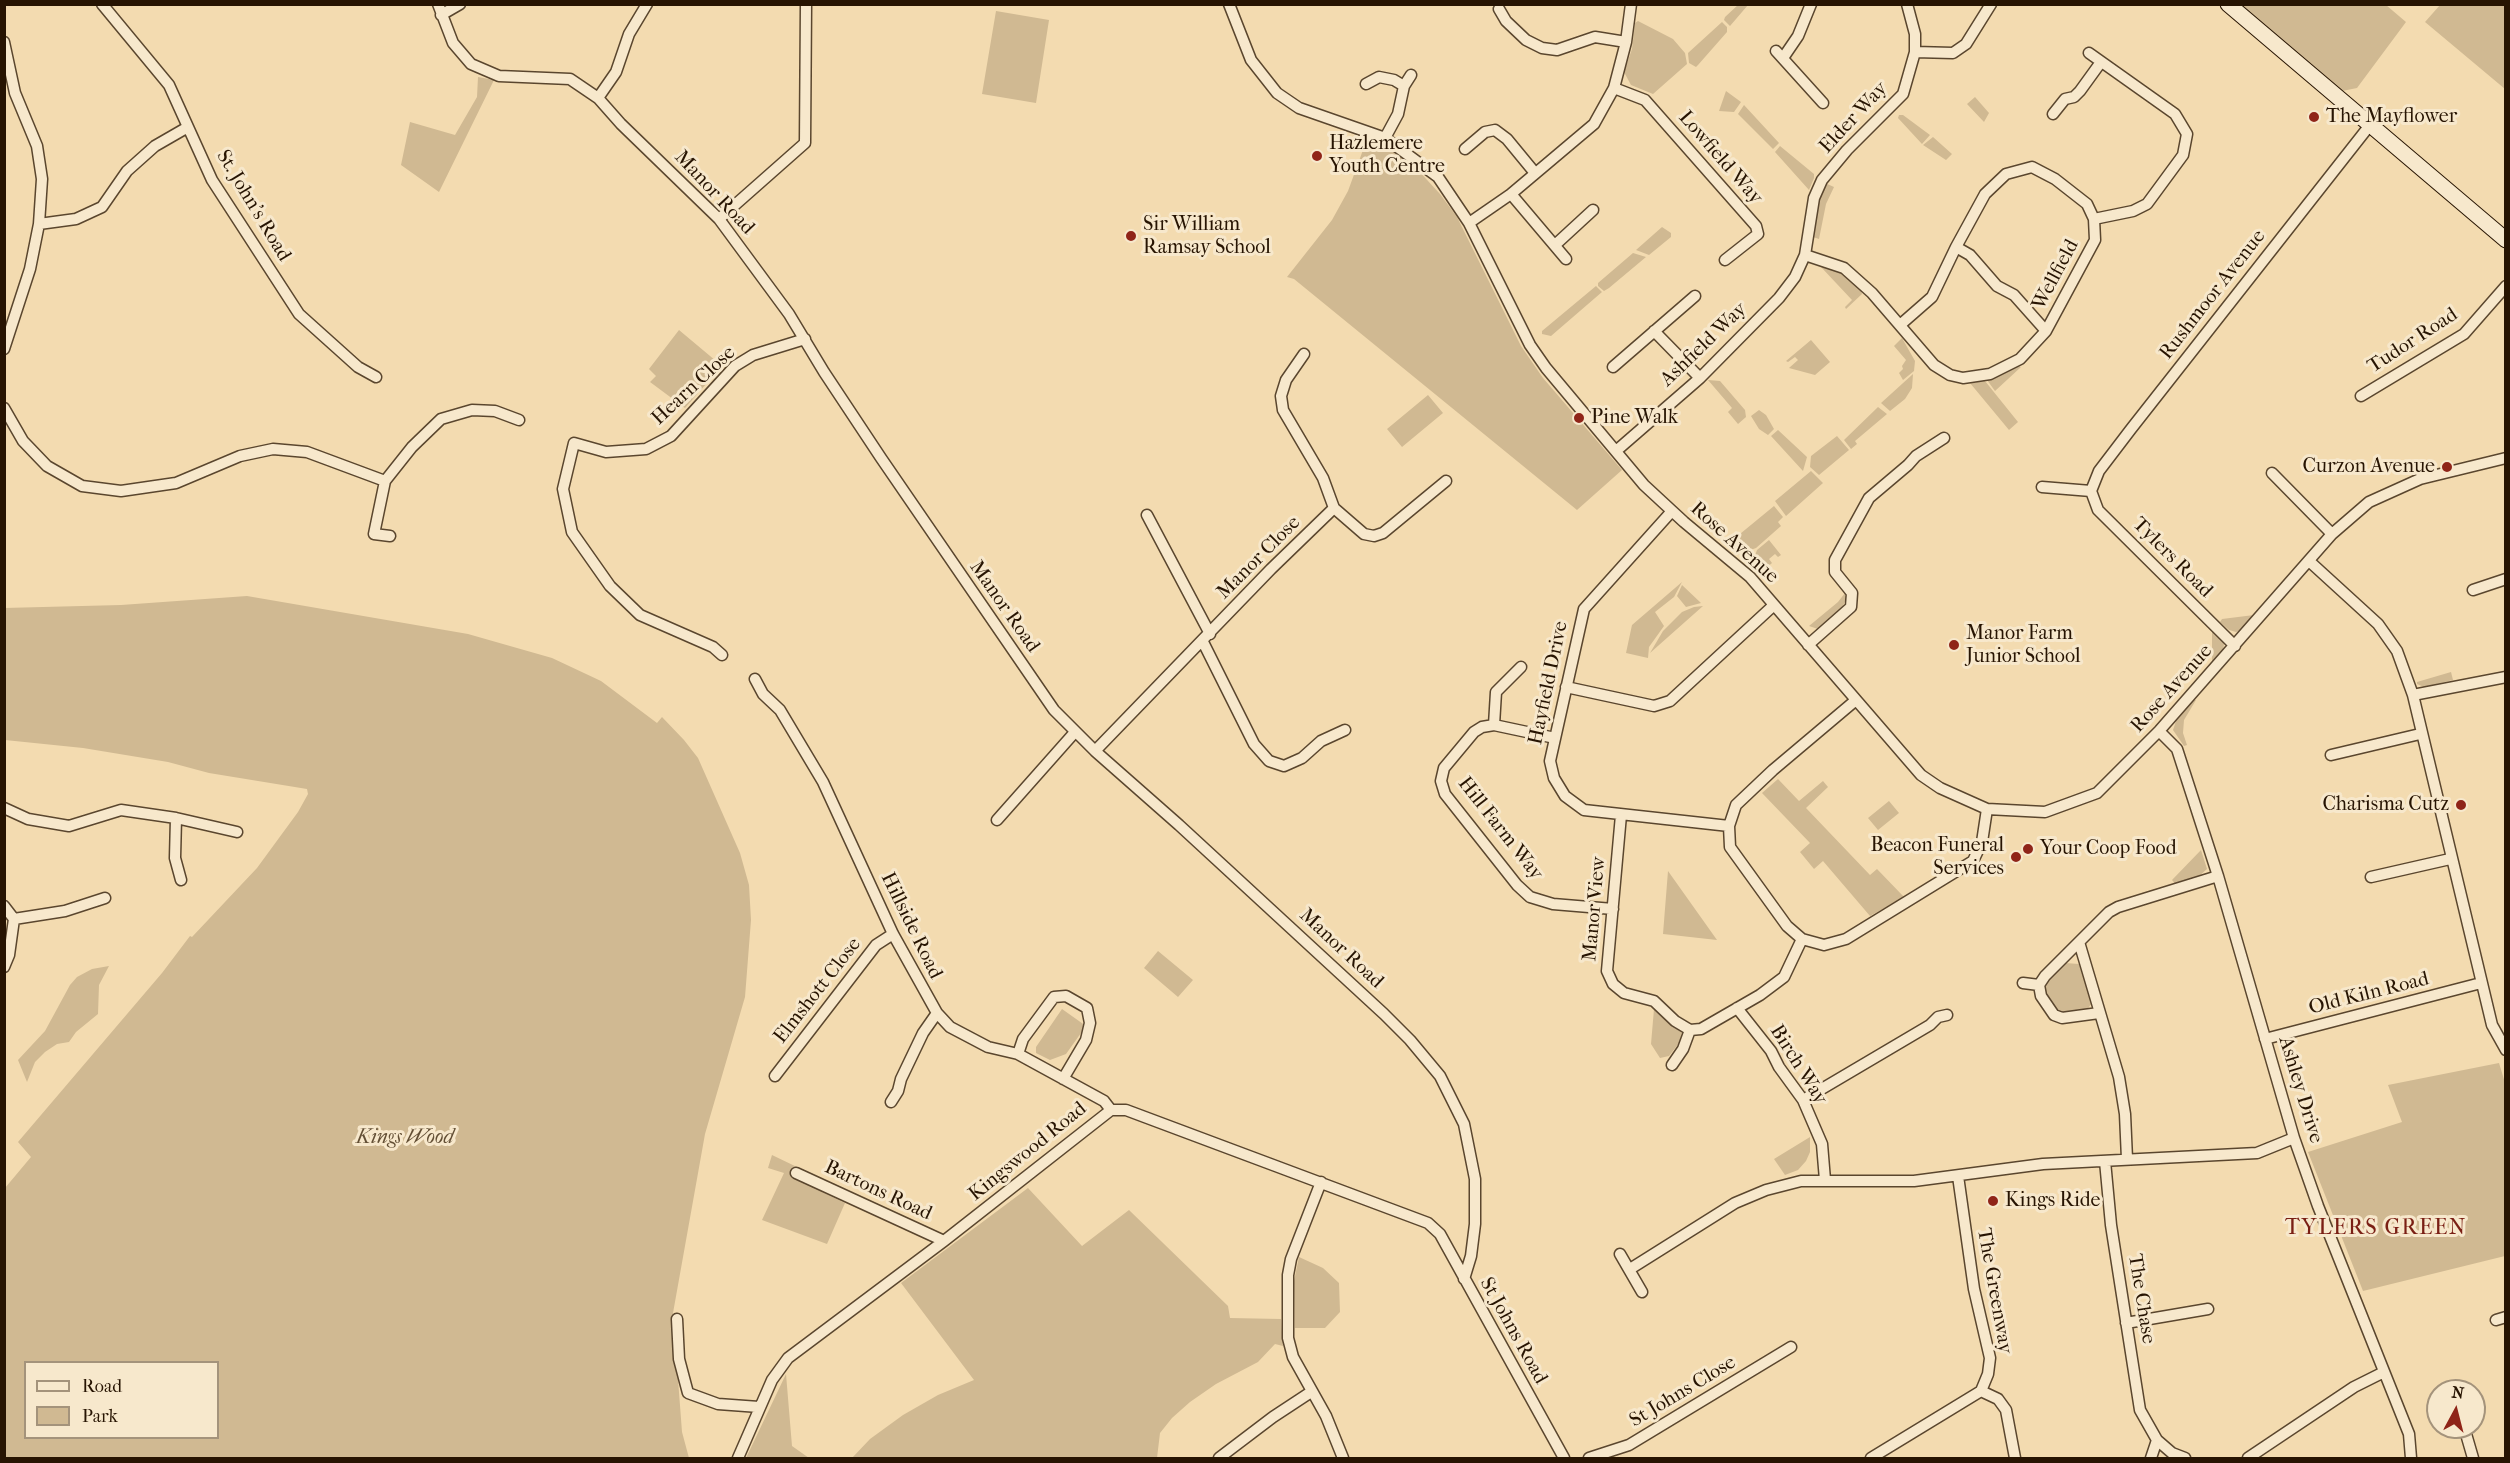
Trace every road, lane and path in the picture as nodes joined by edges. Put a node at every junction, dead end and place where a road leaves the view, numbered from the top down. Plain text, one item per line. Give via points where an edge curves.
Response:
1 (102, 4) edge
2 (460, 4) edge
3 (647, 4) edge
4 (806, 4) edge
5 (1229, 4) edge
6 (1631, 4) edge
7 (1811, 4) edge
8 (1907, 4) edge
9 (1991, 4) edge
10 (2228, 4) edge
11 (1499, 9) dead end
12 (440, 10) edge
13 (4, 42) edge
14 (1626, 42) junction
15 (1915, 52) junction
16 (2089, 53) dead end
17 (2101, 62) junction
18 (1411, 75) dead end
19 (1366, 84) dead end
20 (1404, 86) junction
21 (1614, 88) junction
22 (598, 98) junction
23 (1823, 103) dead end
24 (2054, 114) dead end
25 (2370, 125) junction
26 (188, 127) junction
27 (1385, 138) junction
28 (1466, 149) dead end
29 (1535, 173) junction
30 (1511, 194) junction
31 (1593, 210) dead end
32 (719, 219) junction
33 (2094, 219) junction
34 (1469, 223) junction
35 (39, 224) junction
36 (2505, 240) edge
37 (1555, 245) junction
38 (1956, 247) junction
39 (1805, 255) junction
40 (1566, 259) dead end
41 (1725, 260) dead end
42 (2505, 286) edge
43 (1695, 296) dead end
44 (1900, 325) junction
45 (1654, 331) junction
46 (2046, 332) junction
47 (805, 339) junction
48 (4, 349) edge
49 (1304, 354) dead end
50 (1613, 367) dead end
51 (376, 377) dead end
52 (1700, 378) junction
53 (2361, 396) dead end
54 (4, 408) edge
55 (519, 420) dead end
56 (1944, 438) dead end
57 (1616, 451) junction
58 (2505, 458) edge
59 (2272, 473) dead end
60 (1446, 481) dead end
61 (385, 482) junction
62 (2042, 487) dead end
63 (2091, 491) junction
64 (1334, 508) junction
65 (1672, 511) junction
66 (1147, 515) dead end
67 (2332, 534) junction
68 (390, 536) dead end
69 (2309, 561) junction
70 (2505, 579) edge
71 (2473, 590) dead end
72 (1774, 605) junction
73 (1207, 638) junction
74 (1808, 645) junction
75 (2235, 646) junction
76 (722, 655) dead end
77 (1521, 667) dead end
78 (2505, 676) edge
79 (755, 679) dead end
80 (1566, 687) junction
81 (2413, 695) junction
82 (1856, 700) junction
83 (1494, 725) junction
84 (1345, 730) dead end
85 (2159, 731) junction
86 (1075, 732) junction
87 (2420, 734) junction
88 (1555, 738) junction
89 (1095, 751) junction
90 (2331, 755) dead end
91 (4, 808) edge
92 (1988, 809) junction
93 (1621, 815) junction
94 (176, 818) junction
95 (996, 820) dead end
96 (1729, 826) junction
97 (237, 832) dead end
98 (2450, 859) junction
99 (2218, 876) junction
100 (2371, 877) dead end
101 (181, 880) dead end
102 (105, 898) dead end
103 (4, 906) edge
104 (1613, 909) junction
105 (14, 919) junction
106 (893, 934) junction
107 (1802, 939) junction
108 (2079, 942) junction
109 (4, 967) edge
110 (2023, 982) dead end
111 (2481, 983) junction
112 (2039, 985) junction
113 (1737, 1008) junction
114 (937, 1013) junction
115 (2098, 1013) junction
116 (1947, 1015) dead end
117 (1690, 1030) junction
118 (2265, 1039) junction
119 (2505, 1050) edge
120 (1018, 1054) junction
121 (1672, 1065) dead end
122 (775, 1076) dead end
123 (1064, 1079) junction
124 (1803, 1100) junction
125 (891, 1102) dead end
126 (1111, 1110) junction
127 (2294, 1138) junction
128 (2127, 1160) junction
129 (2105, 1161) junction
130 (796, 1173) dead end
131 (1958, 1176) junction
132 (1826, 1180) junction
133 (1321, 1182) junction
134 (1428, 1223) joint
135 (944, 1241) junction
136 (1620, 1254) dead end
137 (1630, 1269) junction
138 (1464, 1279) junction
139 (1642, 1292) dead end
140 (2208, 1309) dead end
141 (677, 1319) dead end
142 (2126, 1323) junction
143 (1791, 1347) dead end
144 (2385, 1372) junction
145 (1981, 1391) junction
146 (1311, 1392) junction
147 (759, 1407) junction
148 (2467, 1439) edge
149 (2157, 1440) junction
150 (738, 1458) edge
151 (1219, 1458) edge
152 (1343, 1458) edge
153 (1564, 1458) edge
154 (1589, 1458) edge
155 (1872, 1458) edge
156 (2015, 1458) edge
157 (2151, 1458) edge
158 (2185, 1458) edge
159 (2248, 1458) edge
160 (2411, 1458) edge
161 (2473, 1458) edge

1 - 26 street, St. John's Road via 169,85
2 - 12 street
3 - 22 street via 629,33 616,72
4 - 32 street via 805,143
5 - 27 street, Rose Avenue via 1251,60 1277,93 1299,108
6 - 14 street
7 - 23 street via 1798,36 1780,54
8 - 15 street, Elder Way
9 - 15 street via 1966,44 1953,53
10 - 25 main road
11 - 14 street via 1526,40 1542,48 1557,50 1595,37
12 - 22 street, Manor Road via 453,43 471,64 499,76 570,80
13 - 35 street via 15,93 37,146 42,179
14 - 21 street
15 - 39 street, Elder Way via 1903,94 1822,180 1814,198
16 - 17 street
17 - 24 street via 2080,91 2065,99
17 - 33 street via 2175,114 2187,134 2183,155 2146,204 2133,211
18 - 20 street
19 - 20 street via 1379,77
20 - 27 street via 1398,114
21 - 29 street via 1594,124
21 - 41 street, Lowfield Way via 1645,100 1756,226 1758,234
22 - 32 street, Manor Road
25 - 36 main road
25 - 63 street, Rushmoor Avenue via 2131,429 2099,471
26 - 35 street via 155,146 127,171 102,207 76,219
26 - 51 street, St. John's Road via 212,180 299,314 358,367
27 - 34 street, Rose Avenue via 1437,177
28 - 29 street via 1485,132 1495,130
29 - 30 street
30 - 34 street
30 - 37 street
31 - 37 street
32 - 47 street, Manor Road
33 - 38 street via 2087,204 2032,167 2006,174 1985,194
33 - 46 street, Wellfield via 2095,240
34 - 57 street, Rose Avenue via 1530,345
35 - 48 street via 30,269
37 - 40 street
38 - 44 street via 1932,297
38 - 46 street, Wellfield via 1970,255 1997,286 2014,295
39 - 44 street, Wellfield via 1844,268
39 - 52 street, Ashfield Way via 1779,298
42 - 53 street, Tudor Road via 2463,334
43 - 45 street
44 - 46 street, Wellfield via 1928,361 1963,378 1983,376 2020,359
45 - 50 street
45 - 52 street
47 - 76 street, Hearn Close via 753,355 735,366 671,436 646,450 606,452 574,443 563,489 572,532 610,586 640,615
47 - 86 street, Manor Road via 962,577 1054,710
49 - 64 street via 1286,380 1281,396 1283,410 1323,478
52 - 57 street, Ashfield Way
54 - 61 street via 23,441 47,466 82,486 121,491 176,483 240,456 273,449 307,452
55 - 61 street via 495,411 472,410 441,419 412,447
56 - 74 street via 1916,456 1869,498 1835,560 1835,572 1852,593 1851,607
57 - 65 street, Rose Avenue
58 - 67 street via 2420,479 2369,502
59 - 67 street
60 - 64 street via 1383,533 1374,536 1365,534
61 - 68 street via 374,534
62 - 63 street
63 - 75 street, Tylers Road via 2098,510
64 - 73 street, Manor Close
65 - 72 street, Rose Avenue via 1750,577
65 - 80 street, Hayfield Drive via 1584,609
66 - 73 street, Manor Close
67 - 69 street
69 - 75 street, Rose Avenue
69 - 81 street via 2378,624 2397,651
70 - 71 street
72 - 74 street, Rose Avenue
72 - 80 street via 1670,700 1654,706
73 - 84 street, Manor Close via 1254,744 1269,761 1284,766
73 - 89 street, Manor Close
74 - 82 street, Rose Avenue
75 - 85 street, Rose Avenue
77 - 83 street via 1496,692
78 - 81 street
79 - 106 street, Hillside Road via 780,710 823,782
80 - 88 street, Hayfield Drive
81 - 87 street
82 - 92 street, Rose Avenue via 1921,775
82 - 96 street via 1736,805
83 - 88 street
83 - 104 street, Hill Farm Way via 1473,732 1444,768 1441,781 1445,794 1516,885 1530,897 1553,904
85 - 92 street, Rose Avenue via 2097,793 2045,812
85 - 99 street, Ashley Drive via 2176,749
86 - 89 street, Manor Road
86 - 95 street
87 - 90 street
87 - 98 street
88 - 93 street, Hayfield Drive via 1550,761 1554,778 1565,796 1584,810
89 - 138 street, Manor Road via 1283,919 1410,1040 1440,1076 1464,1124 1475,1179 1475,1224
91 - 94 street via 28,819 69,826 121,810
92 - 107 street via 1982,842 1973,861 1846,939 1824,945
93 - 96 street, Hayfield Drive
93 - 104 street, Manor View
94 - 97 street
94 - 101 street via 175,858
96 - 107 street via 1730,847 1787,926
98 - 100 street
98 - 111 street
99 - 108 street via 2118,907
99 - 118 street, Ashley Drive
102 - 105 street via 66,911
103 - 105 street
104 - 117 street, Manor View via 1607,971 1613,984 1624,993 1654,1001 1675,1022
105 - 109 street
106 - 114 street, Hillside Road
106 - 122 street, Elmshott Close via 876,945
107 - 113 street via 1784,977
108 - 112 street
108 - 115 street
110 - 112 street
111 - 118 street, Old Kiln Road
111 - 119 street via 2492,1025
112 - 115 street via 2041,996 2054,1015 2062,1018
113 - 117 street via 1701,1029
113 - 124 street, Birch Way
114 - 120 street, Hillside Road via 950,1027 988,1047
114 - 125 street via 923,1033
115 - 128 street via 2119,1077
116 - 124 street
117 - 121 street
118 - 127 street, Ashley Drive
120 - 123 street, Hillside Road
120 - 123 street via 1023,1039 1054,997 1066,996 1087,1008 1090,1023 1086,1040
123 - 126 street, Hillside Road via 1104,1101
124 - 132 street, Birch Way via 1822,1144
126 - 133 street, Kingswood Road via 1126,1110
126 - 135 street, Kingswood Road
127 - 128 street via 2257,1153
127 - 144 street, Ashley Drive
128 - 129 street
129 - 131 street via 2043,1164
129 - 142 street, The Chase via 2110,1225
130 - 135 street, Bartons Road
131 - 132 street via 1914,1181
131 - 145 street, The Greenway via 1974,1289 1990,1358
132 - 137 street via 1801,1181 1735,1203
133 - 134 street, Kingswood Road
133 - 146 street via 1288,1275 1288,1338
134 - 138 street, St Johns Road via 1440,1234
135 - 147 street, Kingswood Road via 788,1358
136 - 137 street
137 - 139 street
138 - 153 street, St Johns Road
140 - 142 street
141 - 147 street via 679,1359 688,1393 718,1404
142 - 149 street, The Chase via 2140,1410
143 - 154 street, St Johns Close via 1629,1445
144 - 159 street via 2354,1387
144 - 160 street, Ashley Drive via 2409,1434
145 - 155 street
145 - 156 street via 1998,1399 2006,1410
146 - 151 street
146 - 152 street via 1326,1416
147 - 150 street, Kingswood Road
148 - 161 street
149 - 157 street
149 - 158 street, The Chase

